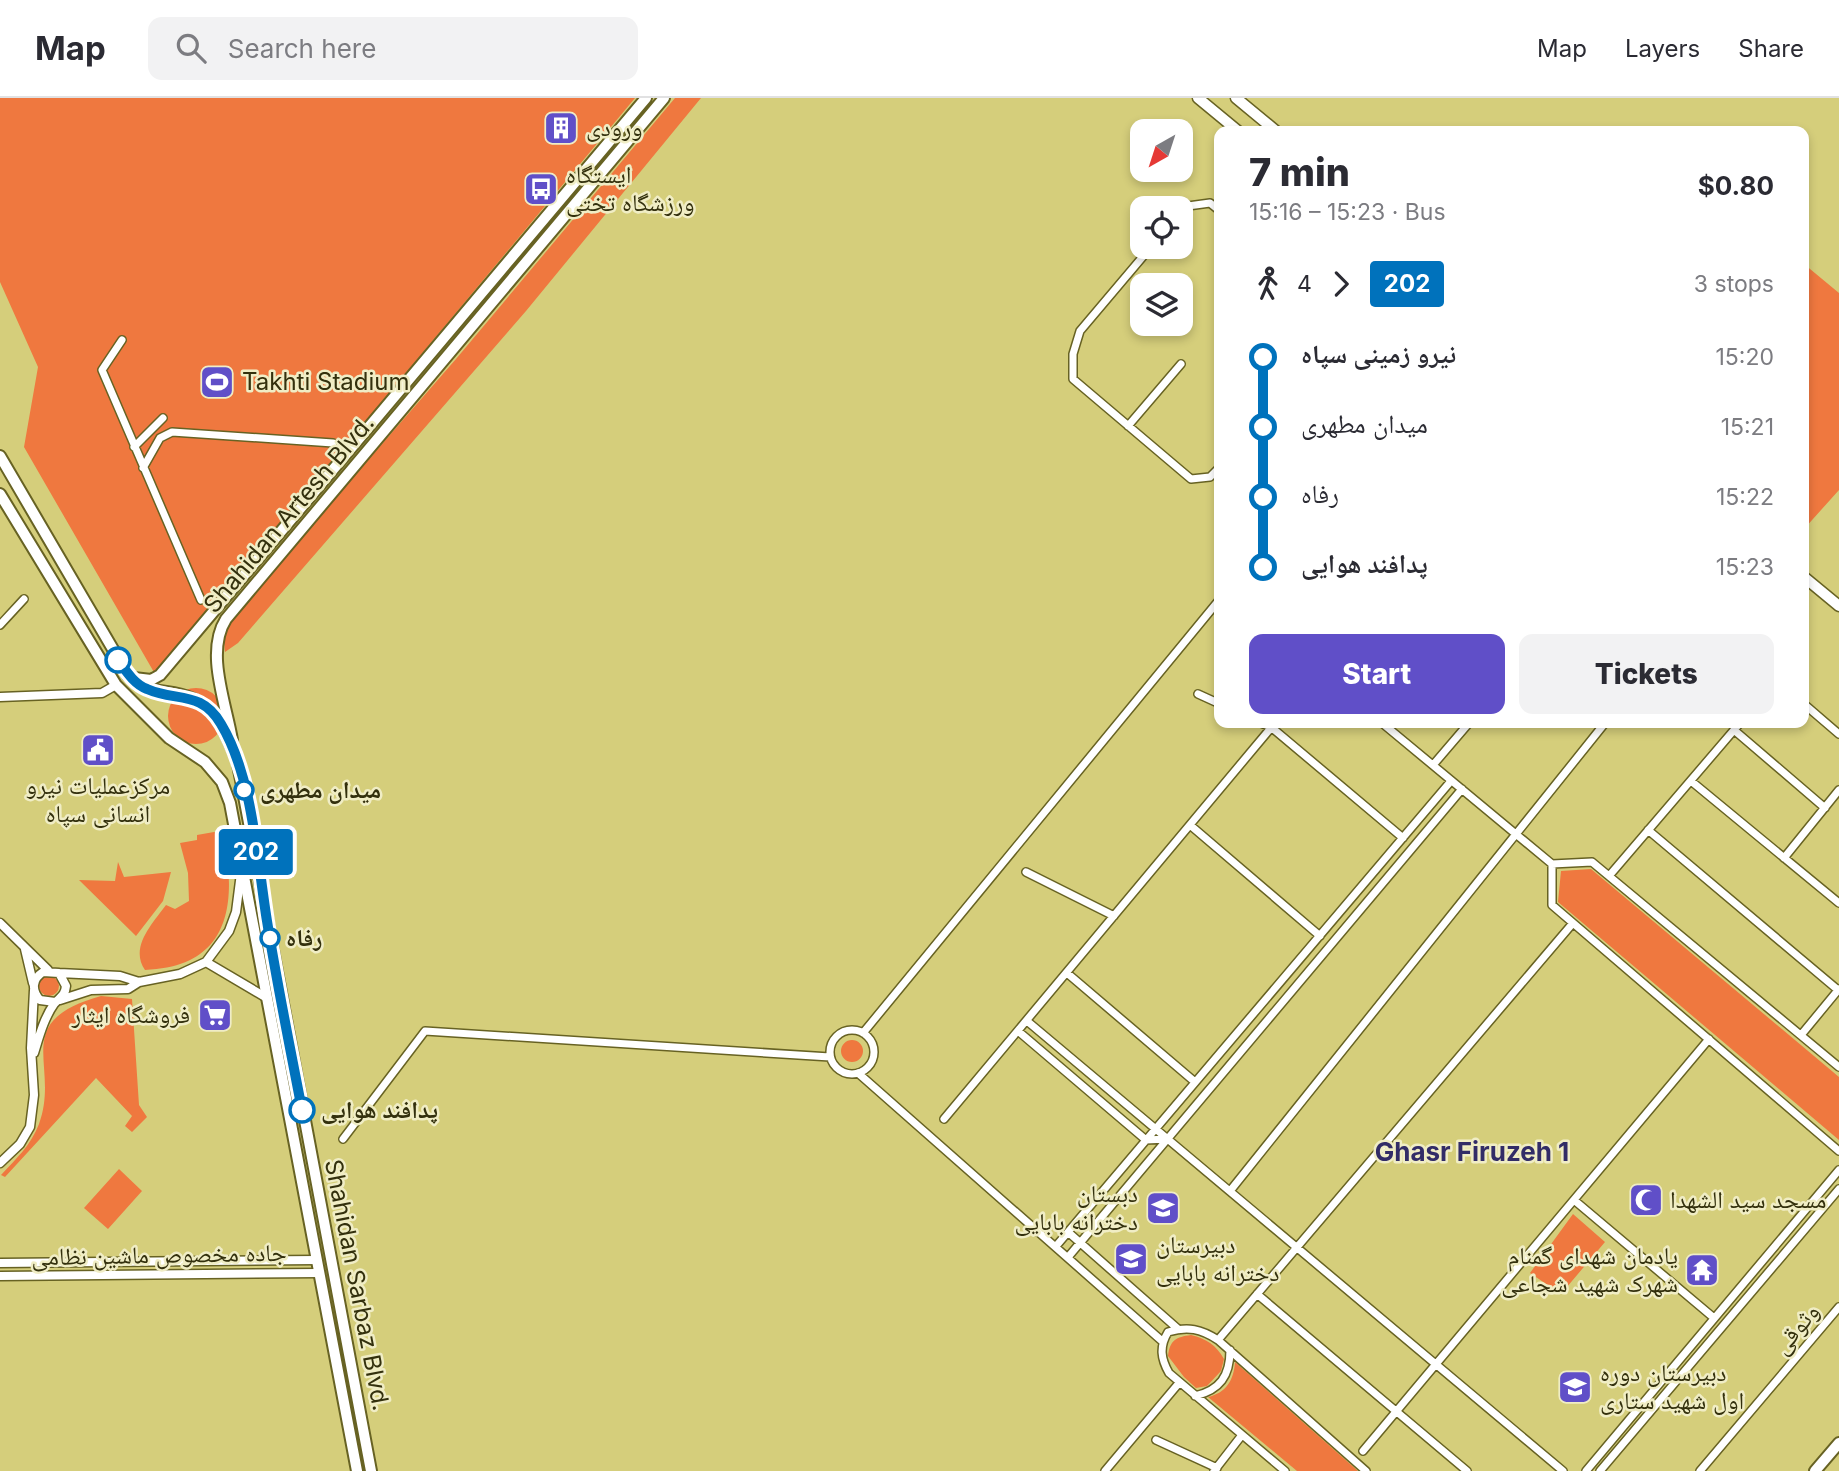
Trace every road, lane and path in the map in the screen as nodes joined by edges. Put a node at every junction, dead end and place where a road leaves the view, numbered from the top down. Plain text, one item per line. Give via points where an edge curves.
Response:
1 (646, 98) edge
2 (664, 98) edge
3 (1198, 98) edge
4 (1236, 98) edge
5 (1232, 126) edge
6 (1270, 126) edge
7 (1193, 205) edge
8 (1214, 206) edge
9 (1142, 259) edge
10 (122, 340) dead end
11 (1181, 364) dead end
12 (163, 418) dead end
13 (1128, 426) junction
14 (333, 443) dead end
15 (134, 447) junction
16 (0, 456) edge
17 (143, 468) junction
18 (1214, 473) edge
19 (0, 494) edge
20 (1809, 581) edge
21 (24, 599) dead end
22 (201, 600) dead end
23 (1214, 606) edge
24 (1839, 606) edge
25 (0, 625) edge
26 (128, 675) junction
27 (116, 685) junction
28 (1198, 694) dead end
29 (0, 697) edge
30 (1214, 701) edge
31 (1809, 708) edge
32 (1271, 728) edge
33 (1276, 728) edge
34 (1388, 728) edge
35 (1465, 728) edge
36 (1601, 728) edge
37 (1734, 730) joint
38 (1839, 734) edge
39 (237, 759) junction
40 (1433, 765) junction
41 (1451, 780) junction
42 (1691, 780) junction
43 (1462, 789) junction
44 (1839, 790) edge
45 (1825, 808) junction
46 (1190, 825) junction
47 (1648, 830) junction
48 (1516, 834) junction
49 (1403, 838) junction
50 (1784, 858) junction
51 (242, 863) junction
52 (1552, 864) junction
53 (1026, 872) dead end
54 (1609, 876) junction
55 (1839, 903) edge
56 (1114, 916) junction
57 (0, 923) edge
58 (1573, 923) junction
59 (1320, 936) junction
60 (24, 946) junction
61 (206, 962) junction
62 (48, 970) junction
63 (59, 973) junction
64 (1067, 973) junction
65 (139, 982) junction
66 (34, 988) junction
67 (1839, 990) edge
68 (267, 998) junction
69 (57, 1001) junction
70 (1027, 1021) junction
71 (1018, 1031) junction
72 (863, 1033) junction
73 (1801, 1035) junction
74 (1709, 1039) junction
75 (830, 1057) junction
76 (32, 1061) junction
77 (1839, 1067) edge
78 (858, 1073) junction
79 (1195, 1082) junction
80 (944, 1119) dead end
81 (1156, 1129) junction
82 (343, 1139) dead end
83 (1167, 1139) junction
84 (1146, 1140) junction
85 (1839, 1151) edge
86 (0, 1163) edge
87 (1839, 1170) edge
88 (1839, 1189) edge
89 (1230, 1191) junction
90 (1574, 1200) junction
91 (1068, 1232) junction
92 (1080, 1243) junction
93 (1057, 1245) junction
94 (1297, 1248) junction
95 (1069, 1256) junction
96 (317, 1260) junction
97 (0, 1263) edge
98 (319, 1272) junction
99 (0, 1276) edge
100 (1257, 1294) junction
101 (1839, 1307) edge
102 (1714, 1318) junction
103 (1178, 1329) junction
104 (1218, 1340) junction
105 (1163, 1341) junction
106 (1230, 1350) junction
107 (1436, 1365) junction
108 (1179, 1383) junction
109 (1195, 1396) junction
110 (1397, 1411) junction
111 (1242, 1435) junction
112 (1156, 1440) dead end
113 (1839, 1443) edge
114 (1363, 1451) dead end
115 (1215, 1469) edge
116 (357, 1471) edge
117 (371, 1471) edge
118 (1105, 1471) edge
119 (1284, 1471) edge
120 (1366, 1471) edge
121 (1467, 1471) edge
122 (1563, 1471) edge
123 (1586, 1471) edge
124 (1600, 1471) edge
125 (1700, 1471) edge
126 (1815, 1471) edge

1 - 26 main road, Shahidan Artesh Blvd. via 160,675 141,681
2 - 39 main road, Shahidan Artesh Blvd. via 218,631 216,647
3 - 5 main road
4 - 6 main road
7 - 8 street
9 - 13 street via 1080,331 1073,354 1073,379
10 - 15 street via 102,370
11 - 13 street
12 - 15 street
13 - 18 street via 1191,479
14 - 17 street via 172,432 160,438
15 - 17 street
16 - 26 main road
17 - 22 street
19 - 27 main road
20 - 24 main road
21 - 25 street
23 - 72 street
26 - 39 main road, Shahidan Sarbaz Blvd. via 150,691 193,699 208,708
27 - 29 street via 102,693
27 - 51 main road, Shahidan Sarbaz Blvd. via 222,782
28 - 30 street
31 - 38 street
32 - 46 street
33 - 49 street
34 - 40 street
35 - 40 street
36 - 48 street
37 - 42 street
37 - 45 street
39 - 117 main road, Shahidan Sarbaz Blvd.
40 - 41 street
41 - 43 street
41 - 49 street
42 - 47 street
42 - 50 street
43 - 48 street
43 - 83 street
44 - 45 street
45 - 50 street
46 - 56 street
46 - 59 street
47 - 54 street
47 - 67 street
48 - 52 street
48 - 89 street
49 - 59 street
50 - 55 street
51 - 61 street via 236,912 229,931
51 - 68 main road, Shahidan Sarbaz Blvd.
52 - 54 street via 1592,862
52 - 58 street via 1552,905
53 - 56 street
54 - 73 street
56 - 64 street
57 - 60 street
58 - 74 street
58 - 94 street
59 - 79 street
60 - 62 street
60 - 66 street
61 - 65 street via 180,974
61 - 68 street
62 - 63 street
62 - 66 street via 38,975
63 - 65 street via 120,976
63 - 69 street via 66,986
64 - 70 street
64 - 79 street
65 - 69 street via 128,989 91,990
66 - 69 street via 40,1000
66 - 76 street
67 - 73 street
68 - 96 main road, Shahidan Sarbaz Blvd.
69 - 76 street
70 - 71 street
70 - 81 street
71 - 80 street
71 - 84 street
72 - 75 street via 841,1032 831,1042
72 - 78 street via 874,1051 870,1065
73 - 77 street
74 - 85 street
74 - 90 street
75 - 78 street via 844,1073
75 - 82 street via 425,1031
76 - 86 street via 30,1126 20,1144
78 - 93 street
79 - 81 street
81 - 83 street
81 - 84 street
83 - 84 street
83 - 89 street
83 - 92 street
84 - 91 street
87 - 102 street
88 - 124 street
89 - 94 street
90 - 102 street
90 - 107 street
91 - 92 street
91 - 93 street
92 - 95 street
92 - 103 street
93 - 95 street
94 - 100 street
94 - 107 street
95 - 105 street
96 - 97 street
96 - 98 main road, Shahidan Sarbaz Blvd.
98 - 99 street, جاده مخصوص ماشین نظامی
98 - 116 main road, Shahidan Sarbaz Blvd.
100 - 104 street
100 - 110 street
101 - 125 street, وثوقی
102 - 123 street
103 - 104 street via 1204,1331
103 - 105 street via 1168,1332
104 - 106 street
105 - 108 street via 1164,1364
106 - 109 street via 1230,1366 1220,1383
106 - 120 street
107 - 110 street
107 - 122 street
108 - 109 street
108 - 118 street
109 - 111 street
110 - 114 street
110 - 121 street
111 - 115 street
111 - 119 street
112 - 115 street
113 - 126 main road

